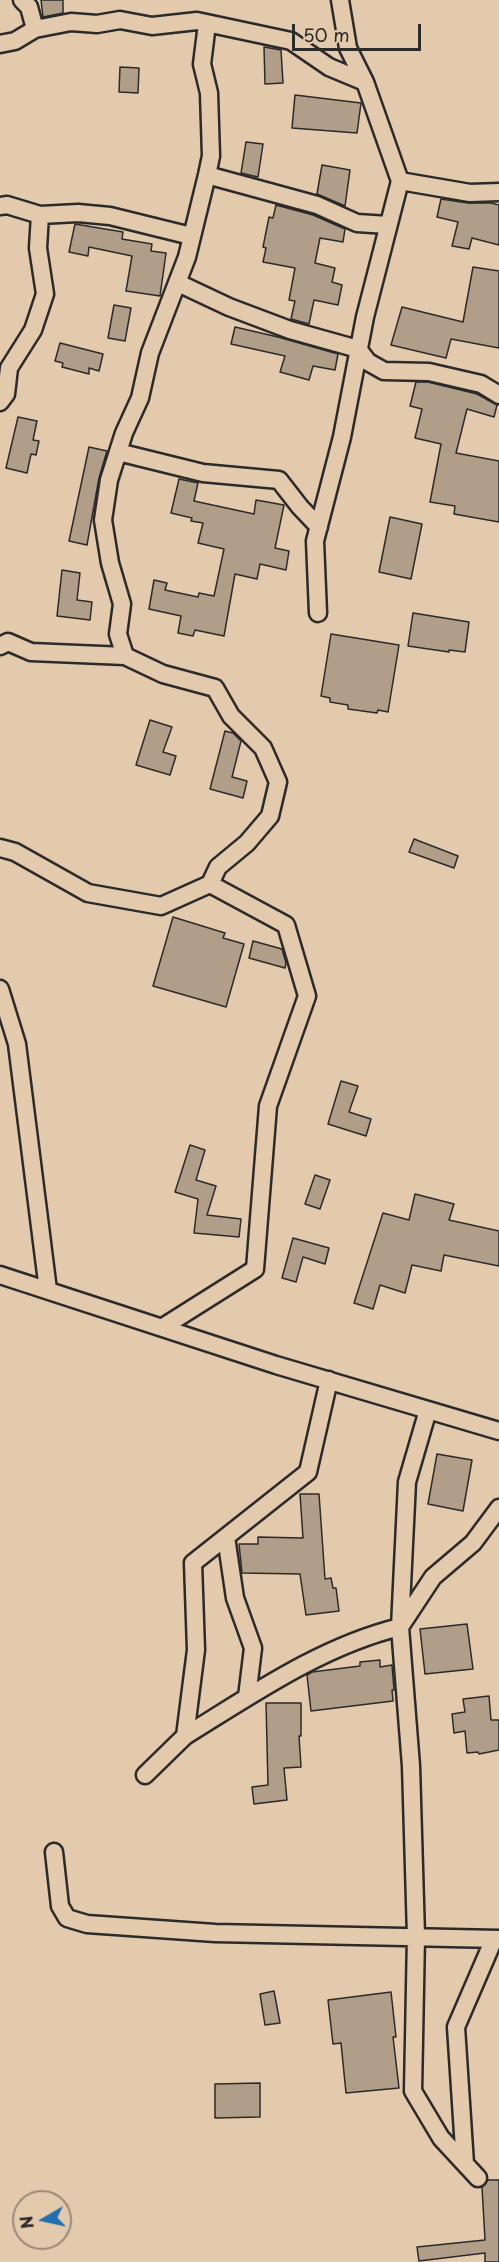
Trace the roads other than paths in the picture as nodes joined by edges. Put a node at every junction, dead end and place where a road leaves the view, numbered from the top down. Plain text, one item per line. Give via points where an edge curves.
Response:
1 (22, 0) edge
2 (340, 0) edge
3 (207, 24) junction
4 (35, 28) junction
5 (0, 44) edge
6 (365, 82) junction
7 (207, 175) junction
8 (400, 182) junction
9 (499, 192) edge
10 (0, 206) edge
11 (40, 215) junction
12 (388, 225) junction
13 (191, 236) junction
14 (178, 283) junction
15 (358, 349) junction
16 (499, 394) edge
17 (0, 402) edge
18 (118, 452) junction
19 (319, 526) junction
20 (318, 613) dead end
21 (0, 646) edge
22 (125, 656) junction
23 (0, 848) edge
24 (210, 884) junction
25 (0, 989) edge
26 (0, 1275) edge
27 (48, 1290) junction
28 (163, 1327) junction
29 (329, 1380) junction
30 (428, 1410) junction
31 (499, 1431) edge
32 (499, 1508) edge
33 (226, 1537) junction
34 (400, 1627) junction
35 (247, 1697) junction
36 (185, 1736) junction
37 (145, 1775) dead end
38 (54, 1852) dead end
39 (417, 1936) junction
40 (496, 1939) edge
41 (465, 2164) junction
42 (478, 2178) dead end

1 - 4 street
2 - 6 street via 348,48
3 - 4 street via 197,21 152,26 120,20
3 - 6 street via 291,41 329,67
3 - 7 street via 202,64 209,103 211,156
4 - 5 street via 15,41
6 - 8 street
7 - 12 street via 317,205 357,223
7 - 13 street
8 - 9 street via 470,193
8 - 12 street
10 - 11 street
11 - 13 street via 110,216
11 - 17 street via 38,248 45,294 33,330 9,368 6,394
12 - 15 street
13 - 14 street
14 - 15 street via 228,308
14 - 18 street
15 - 16 street via 368,362 384,371 429,372 481,384
15 - 19 street via 342,437
18 - 19 street via 203,473 279,480
18 - 22 street via 103,520 122,604 118,634
19 - 20 street via 315,541
21 - 22 street via 8,642 31,652
22 - 24 street via 164,674 215,688 231,716 263,748 278,782 270,816 247,843 218,867
23 - 24 street via 15,852 88,893 161,906
24 - 28 street via 286,925 306,996 268,1106 255,1269
25 - 27 street via 17,1044
26 - 27 street
27 - 28 street
28 - 29 street
29 - 30 street
29 - 33 street via 308,1472
30 - 31 street
30 - 34 street via 407,1482
32 - 34 street via 473,1544 433,1577
33 - 35 street via 235,1598 253,1648
33 - 36 street via 193,1563 196,1650
34 - 35 street via 366,1635
34 - 39 street via 411,1766
35 - 36 street
36 - 37 street
38 - 39 street via 60,1906 67,1918 87,1924 215,1933
39 - 40 street
39 - 41 street via 412,2091 441,2138
40 - 41 street via 456,2027
41 - 42 street

